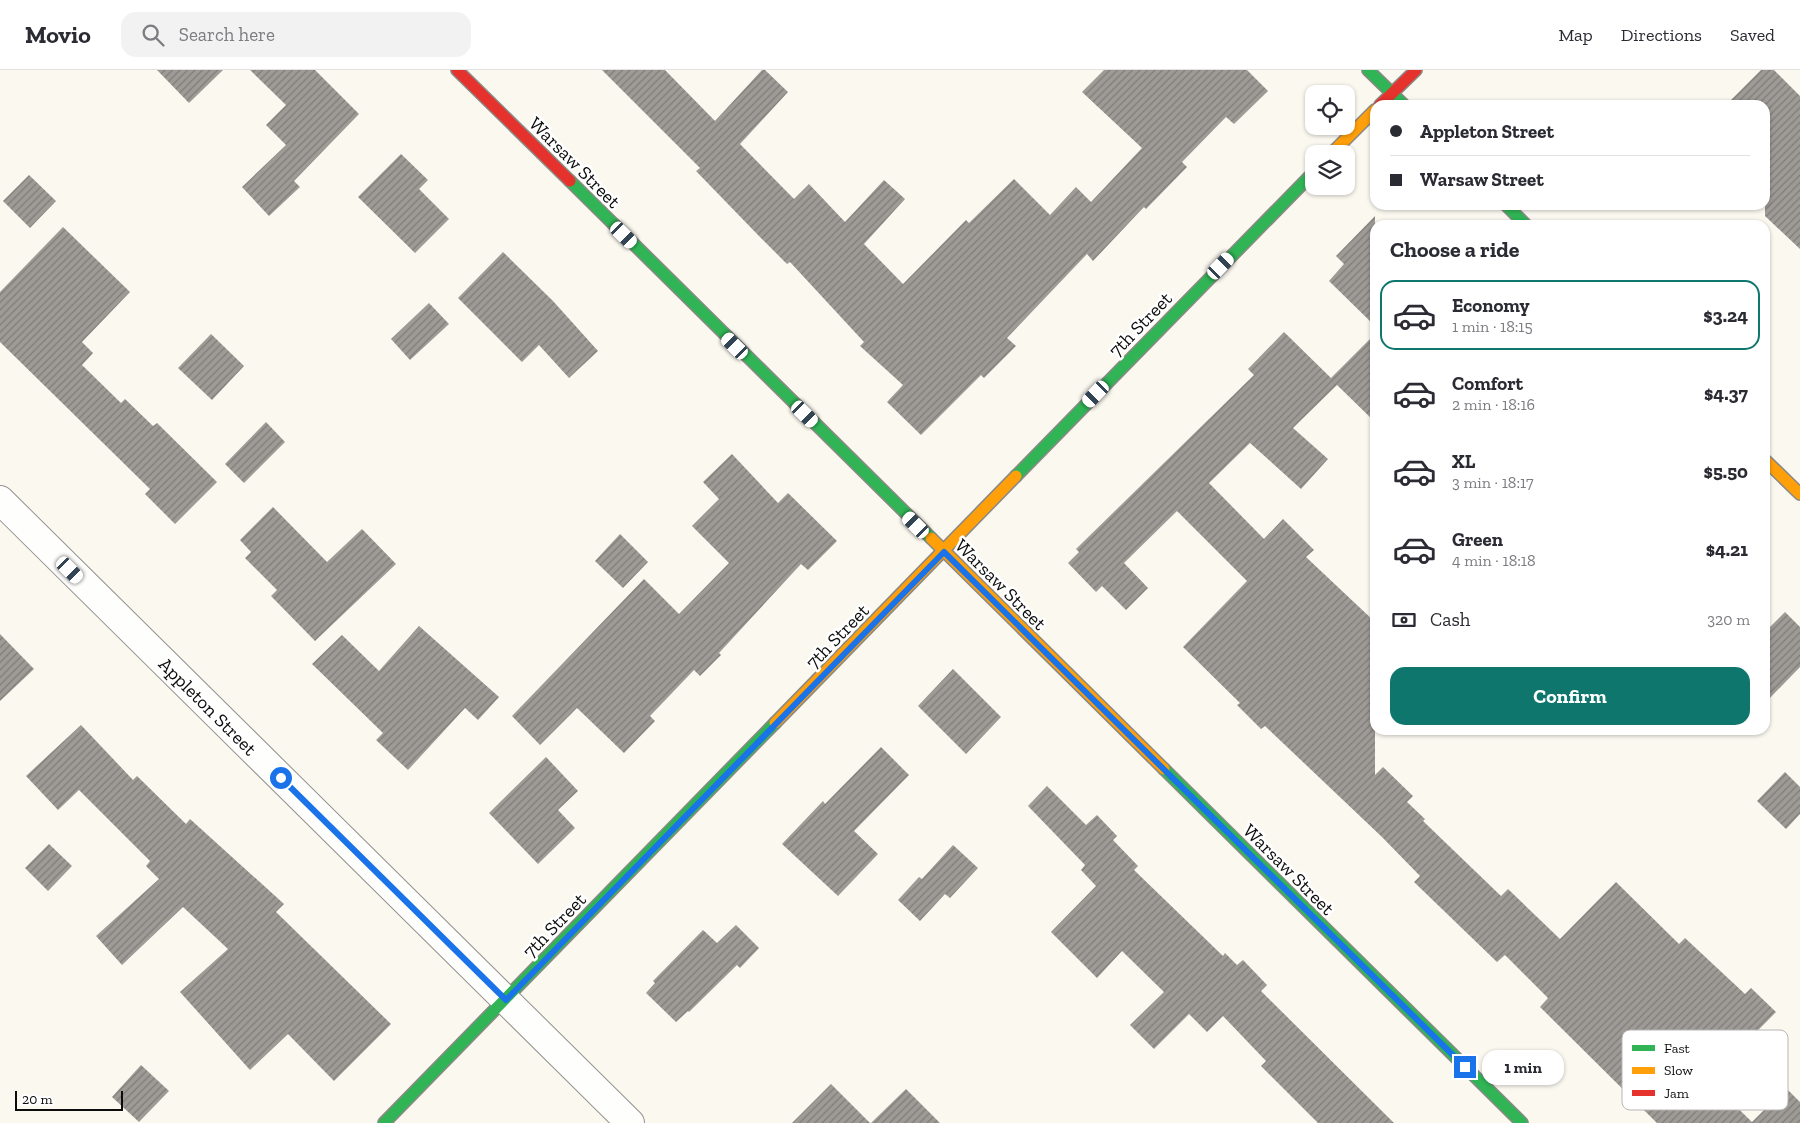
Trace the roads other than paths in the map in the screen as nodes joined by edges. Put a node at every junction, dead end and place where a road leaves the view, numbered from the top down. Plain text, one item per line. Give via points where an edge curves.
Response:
1 (457, 70) edge
2 (1368, 70) edge
3 (1416, 70) edge
4 (1391, 93) junction
5 (1385, 100) edge
6 (1399, 100) edge
7 (1370, 115) edge
8 (1340, 145) edge
9 (1305, 181) edge
10 (1511, 210) edge
11 (1521, 220) edge
12 (1770, 465) edge
13 (1800, 494) edge
14 (0, 500) edge
15 (944, 552) junction
16 (506, 1000) junction
17 (384, 1123) edge
18 (630, 1123) edge
19 (1522, 1123) edge

1 - 15 street, Warsaw Street
2 - 4 street
3 - 4 street
4 - 5 street
4 - 6 street
7 - 8 street
9 - 15 street, 7th Street
10 - 11 street
12 - 13 street
14 - 16 street, Appleton Street
15 - 16 street, 7th Street
15 - 19 street, Warsaw Street
16 - 17 street, 7th Street
16 - 18 street, Appleton Street

